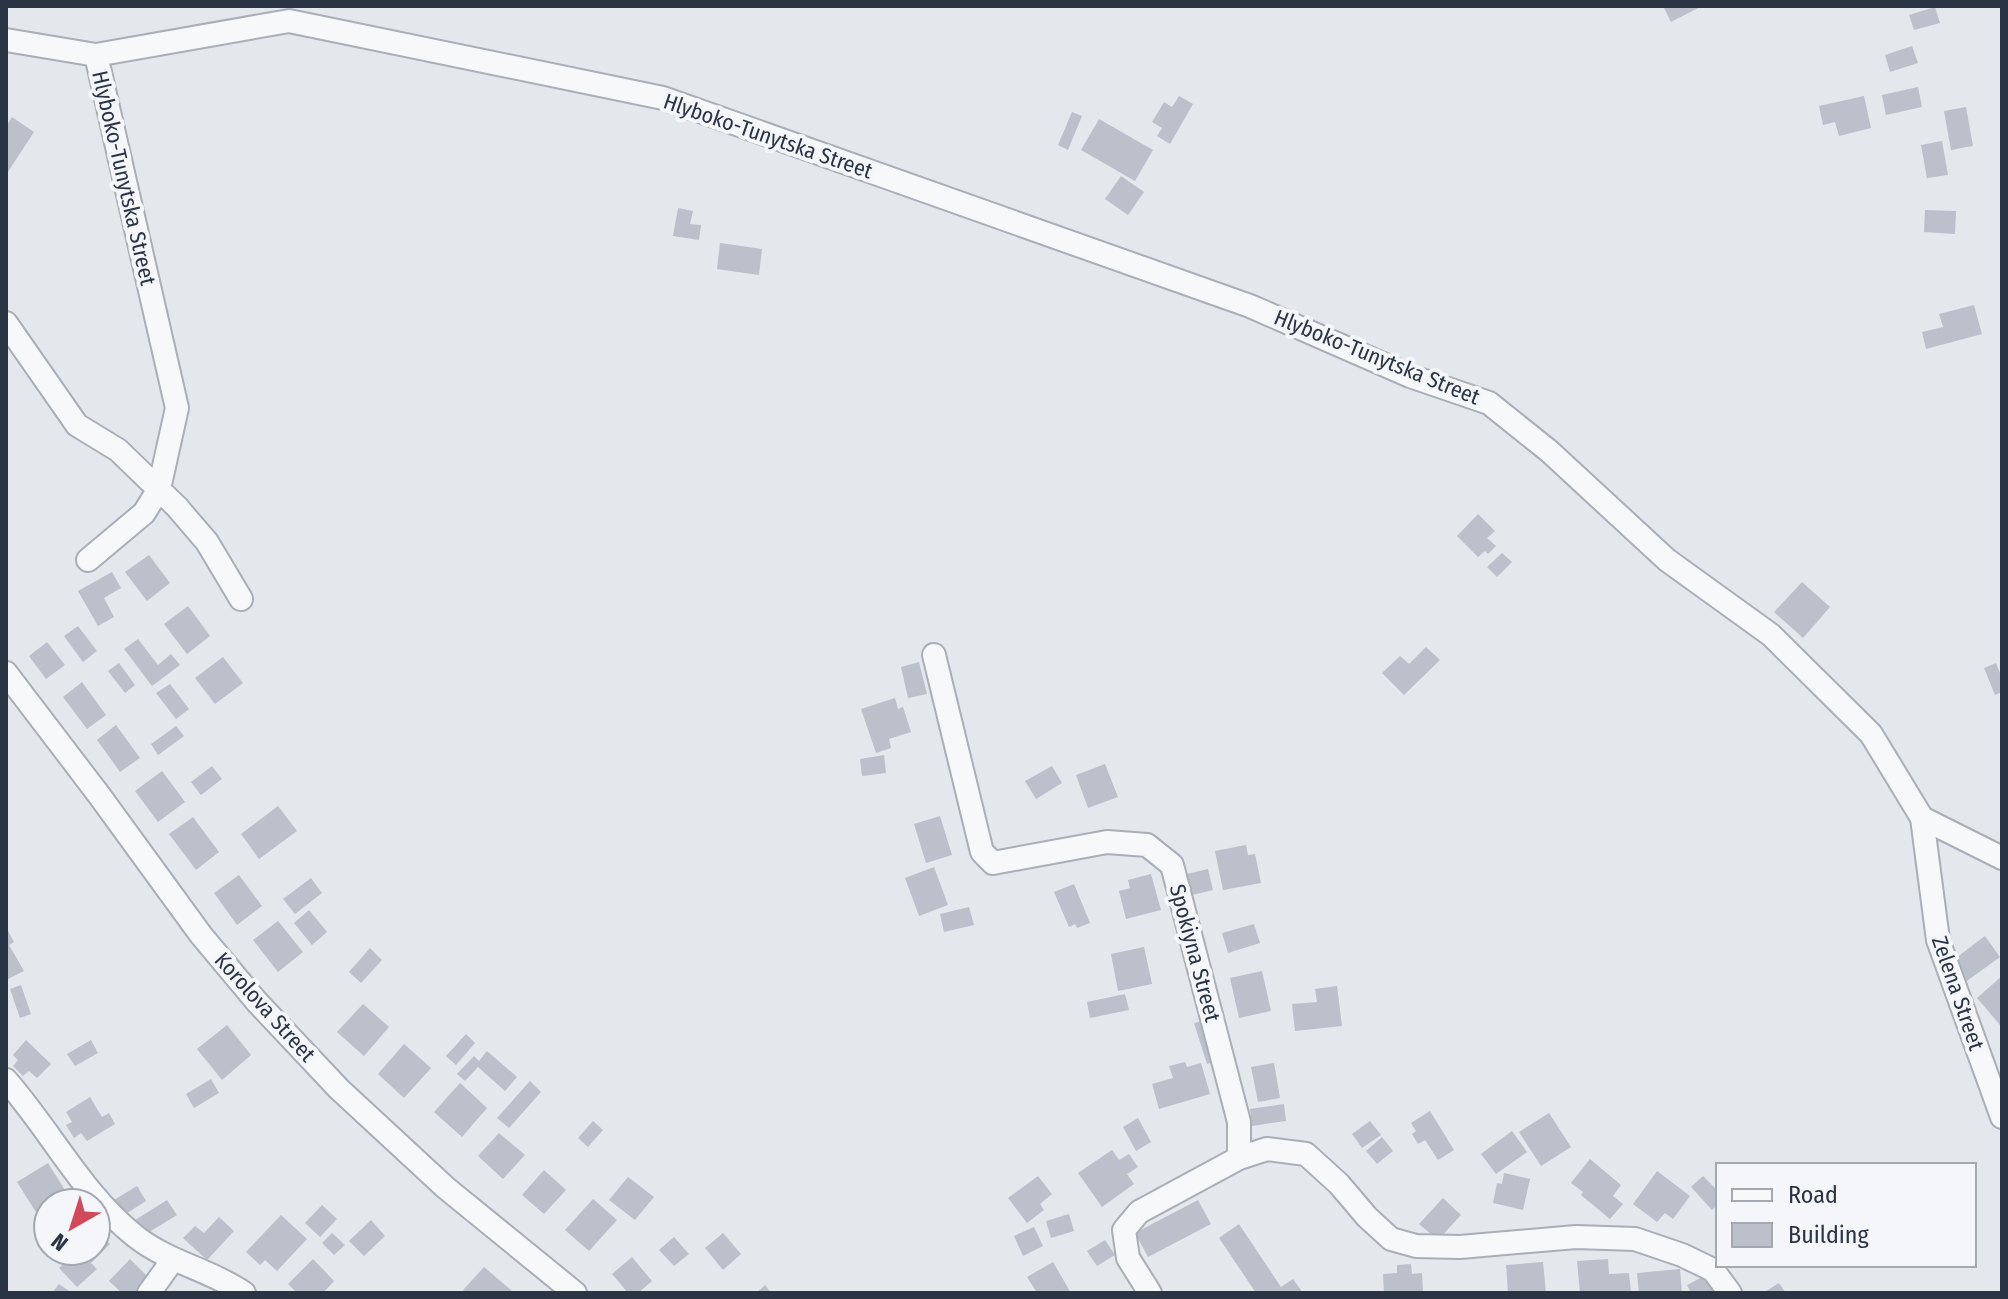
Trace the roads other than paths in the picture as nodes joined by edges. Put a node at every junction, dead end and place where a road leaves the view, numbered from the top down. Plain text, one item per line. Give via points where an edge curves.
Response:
1 (6, 40) edge
2 (96, 55) junction
3 (6, 323) edge
4 (159, 489) junction
5 (88, 560) dead end
6 (241, 599) dead end
7 (1771, 635) joint
8 (934, 655) dead end
9 (6, 673) edge
10 (1922, 818) junction
11 (2002, 858) edge
12 (6, 1080) edge
13 (2002, 1117) edge
14 (1239, 1158) junction
15 (172, 1261) junction
16 (149, 1293) edge
17 (244, 1293) edge
18 (575, 1293) edge
19 (1150, 1293) edge
20 (1730, 1293) edge

1 - 2 street
2 - 4 street, Hlyboko-Tunytska Street via 177,408
2 - 7 street, Hlyboko-Tunytska Street via 289,21 678,103 1250,306 1410,376 1489,403 1667,560
3 - 4 street via 77,425 118,450
4 - 5 street via 144,513
4 - 6 street via 207,542
7 - 10 street, Zelena Street via 1871,734
8 - 14 street, Spokiyna Street via 982,852 993,863 1107,842 1147,845 1172,865 1239,1122
9 - 18 street, Korolova Street via 257,1002 339,1089 446,1188
10 - 11 street
10 - 13 street, Zelena Street via 1938,940
12 - 15 street via 104,1211
14 - 19 street via 1139,1212 1124,1230 1128,1258
14 - 20 street via 1267,1149 1306,1154 1391,1239 1416,1246 1635,1239 1713,1270
15 - 16 street
15 - 17 street

